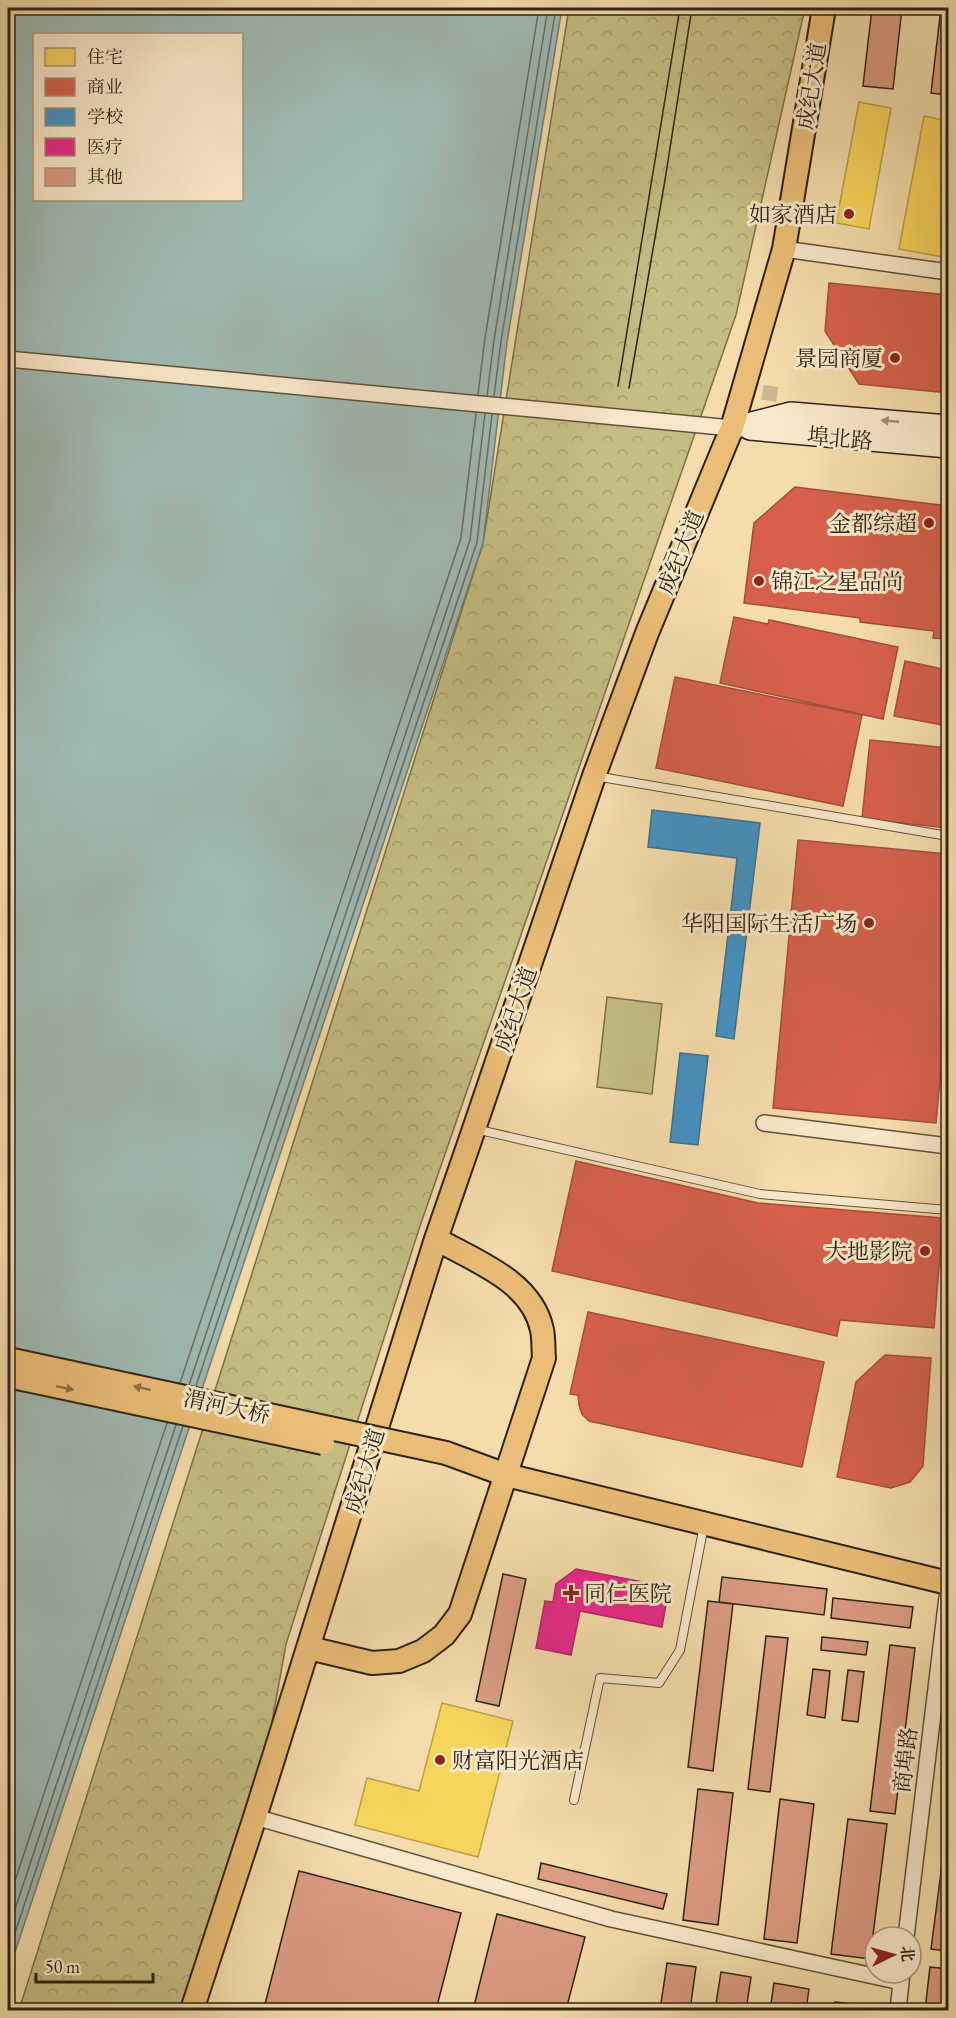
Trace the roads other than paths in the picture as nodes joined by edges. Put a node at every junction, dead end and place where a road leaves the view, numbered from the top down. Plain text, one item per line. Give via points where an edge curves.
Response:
1 (824, 8) edge
2 (784, 249) junction
3 (948, 272) edge
4 (8, 359) edge
5 (948, 426) edge
6 (732, 428) junction
7 (948, 447) edge
8 (594, 776) junction
9 (948, 836) edge
10 (764, 1123) dead end
11 (474, 1129) junction
12 (948, 1146) edge
13 (948, 1209) edge
14 (436, 1239) junction
15 (8, 1359) edge
16 (8, 1376) edge
17 (444, 1461) junction
18 (506, 1476) junction
19 (704, 1524) junction
20 (948, 1583) edge
21 (948, 1589) edge
22 (309, 1648) junction
23 (574, 1800) dead end
24 (255, 1817) junction
25 (907, 1925) edge
26 (863, 1970) edge
27 (901, 1985) edge
28 (192, 2010) edge
29 (898, 2010) edge

1 - 2 main road, 成纪大道
2 - 3 street
2 - 6 main road, 成纪大道
4 - 6 street
5 -> 6 main road via 791,413
6 - 7 main road, 埠北路
6 - 8 main road, 成纪大道 via 647,633
8 - 9 lane
8 - 11 main road, 成纪大道
10 - 12 street
11 - 13 lane via 760,1194
11 - 14 main road, 成纪大道
14 - 18 main road via 512,1282 531,1303 542,1329 544,1358
14 - 22 main road, 成纪大道
17 -> 15 main road, 渭河大桥, bridge
16 -> 17 main road, 渭河大桥, bridge
17 - 18 main road
18 - 19 main road
18 - 22 main road via 460,1614 444,1635 423,1651 390,1662 372,1663
19 - 20 main road
19 - 23 lane via 680,1650 659,1683 600,1678
21 - 25 street, 商埠路
22 - 24 main road, 成纪大道
24 - 26 street via 611,1919
24 - 28 main road, 成纪大道
27 - 29 street

